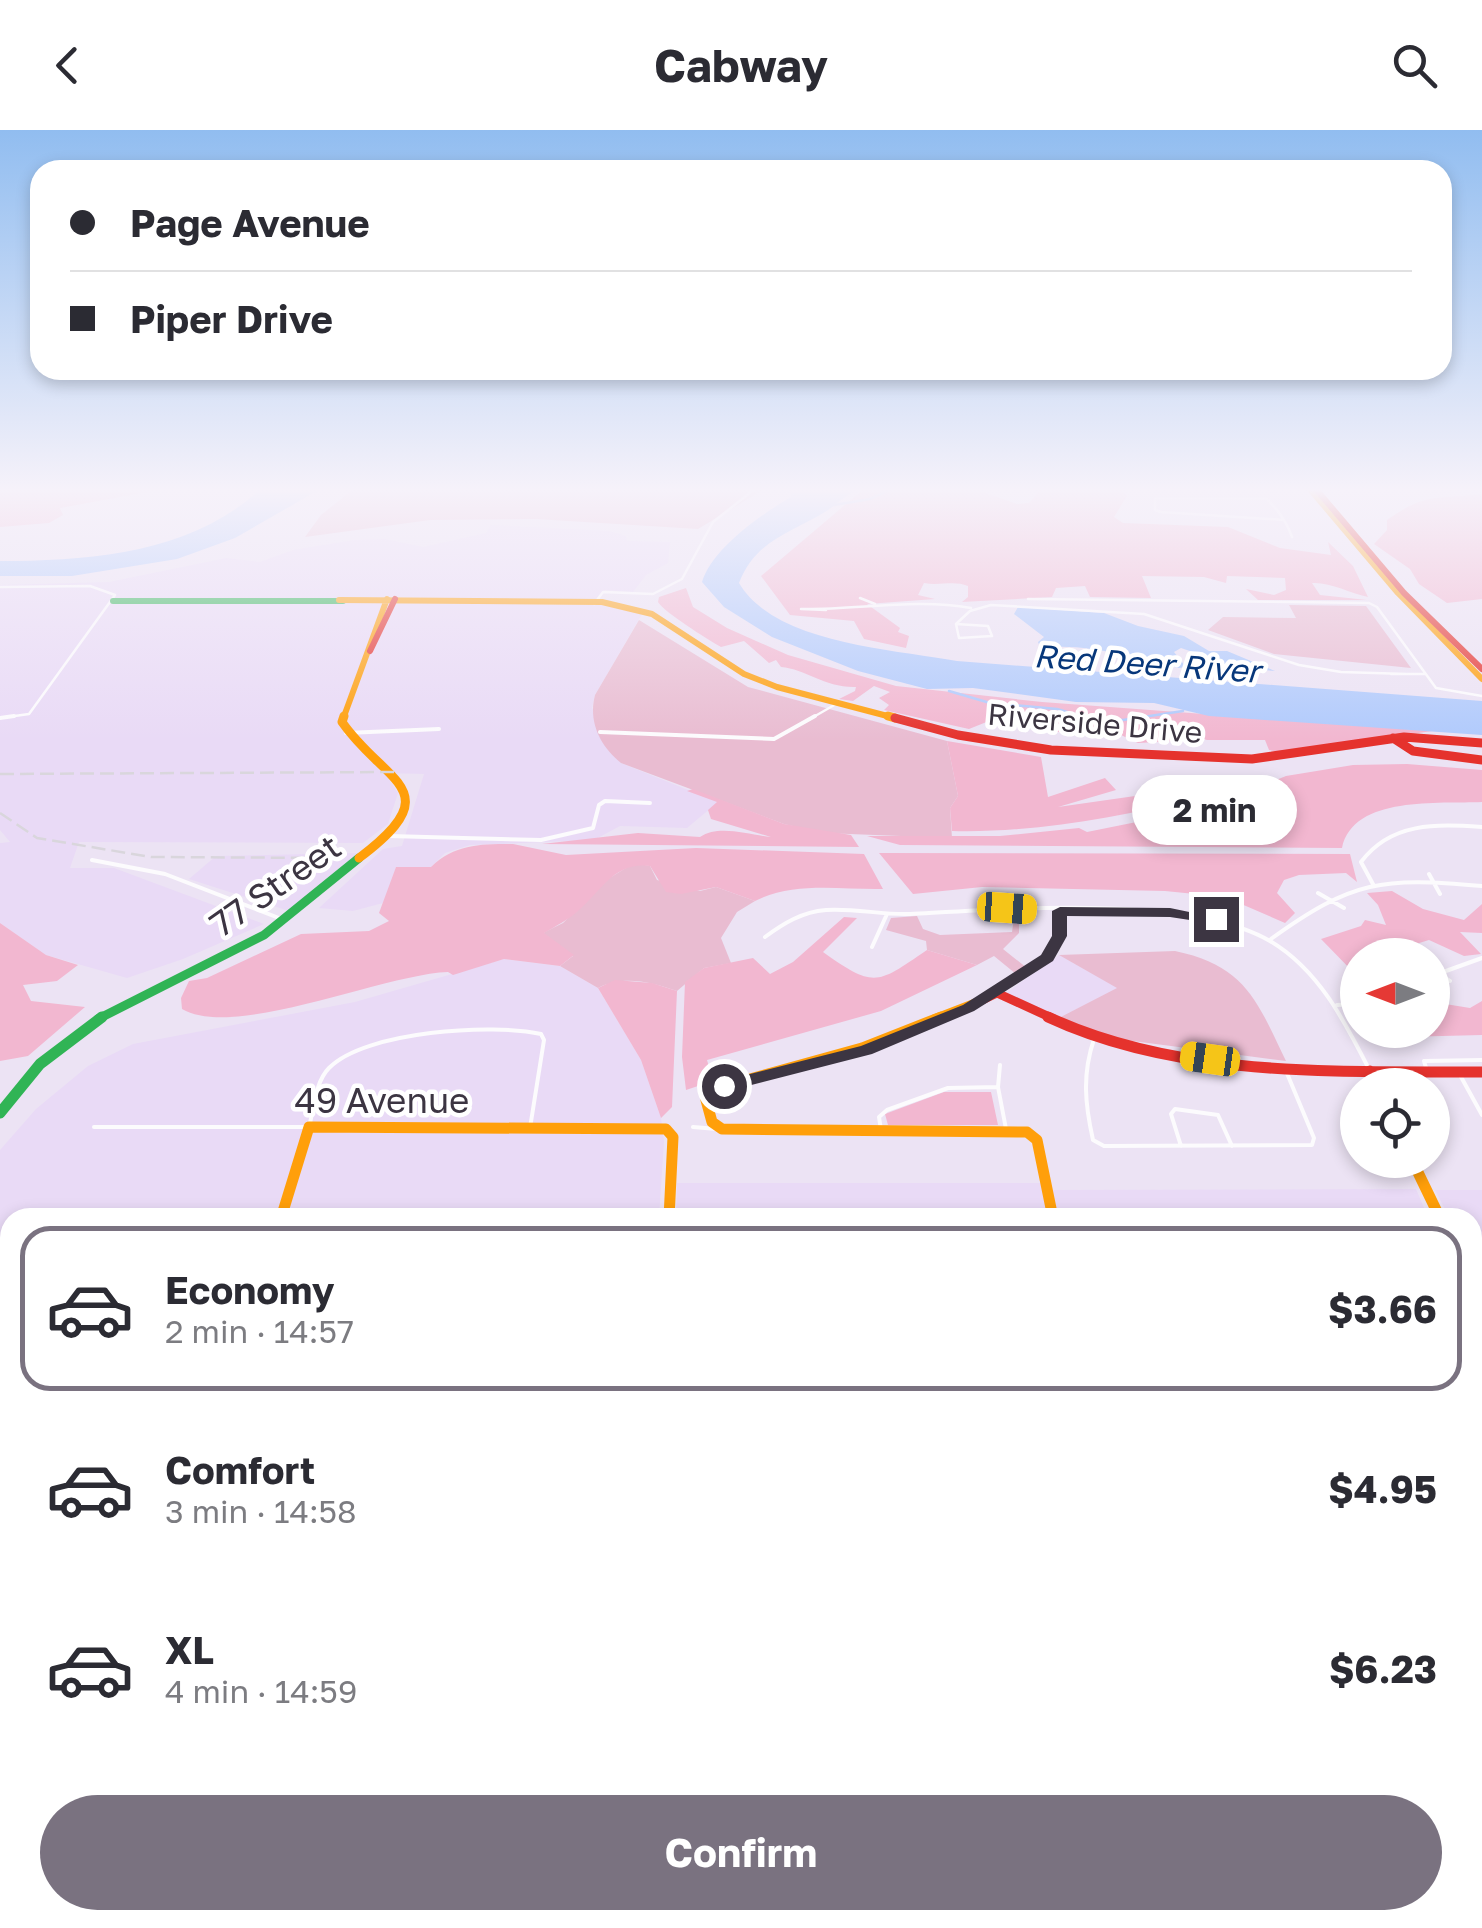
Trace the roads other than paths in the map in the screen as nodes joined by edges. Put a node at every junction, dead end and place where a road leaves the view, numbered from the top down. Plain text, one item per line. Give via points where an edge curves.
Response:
1 (685, 572) edge
2 (1381, 572) edge
3 (1386, 572) edge
4 (0, 587) edge
5 (860, 598) dead end
6 (1028, 599) dead end
7 (390, 600) junction
8 (113, 601) junction
9 (595, 602) junction
10 (880, 606) junction
11 (973, 608) junction
12 (826, 610) dead end
13 (956, 624) junction
14 (1482, 669) edge
15 (1391, 674) joint
16 (1424, 674) junction
17 (1482, 679) edge
18 (1482, 696) edge
19 (836, 704) junction
20 (0, 718) edge
21 (439, 730) dead end
22 (600, 732) dead end
23 (346, 733) junction
24 (1393, 738) junction
25 (1482, 743) edge
26 (1482, 760) edge
27 (650, 803) dead end
28 (1482, 827) edge
29 (389, 836) junction
30 (92, 860) dead end
31 (1429, 874) dead end
32 (1434, 883) junction
33 (1374, 886) junction
34 (1482, 886) edge
35 (1318, 893) dead end
36 (1440, 894) dead end
37 (1329, 900) junction
38 (1344, 908) dead end
39 (1060, 911) junction
40 (886, 914) junction
41 (284, 920) junction
42 (764, 936) dead end
43 (1269, 940) junction
44 (872, 947) dead end
45 (1482, 958) edge
46 (1450, 968) edge
47 (996, 993) junction
48 (1336, 1005) junction
49 (1340, 1005) edge
50 (1094, 1039) junction
51 (1482, 1060) edge
52 (1000, 1065) dead end
53 (1284, 1067) junction
54 (1368, 1068) edge
55 (1426, 1068) edge
56 (1340, 1070) edge
57 (1450, 1072) edge
58 (1458, 1072) junction
59 (1482, 1072) edge
60 (998, 1087) junction
61 (0, 1115) edge
62 (1482, 1115) edge
63 (94, 1127) dead end
64 (693, 1127) dead end
65 (308, 1128) junction
66 (530, 1128) junction
67 (722, 1129) junction
68 (881, 1130) junction
69 (1007, 1130) junction
70 (1181, 1146) junction
71 (1232, 1146) junction
72 (1421, 1178) edge
73 (284, 1208) edge
74 (670, 1208) edge
75 (1052, 1208) edge
76 (1435, 1208) edge

1 - 9 street via 653,594 603,592
2 - 17 main road
3 - 14 main road
4 - 8 street via 100,588 113,592
5 - 10 street
6 - 16 street via 1369,603
7 - 8 main road, Riverside Drive
7 - 9 main road, Riverside Drive
7 - 23 main road via 343,715
8 - 20 street via 29,714
9 - 19 main road, Riverside Drive via 666,622 744,674
10 - 11 street via 943,602
10 - 12 street
11 - 13 street
11 - 15 street via 1144,614 1299,665
13 - 13 street via 959,638 992,636 988,626
15 - 16 street
16 - 18 street via 1438,690
19 - 22 street via 774,738
19 - 24 main road, Riverside Drive via 986,741 1066,751 1273,758
21 - 23 street
23 - 29 main road, 77 Street via 404,786 405,810
24 - 25 main road, Riverside Drive
24 - 26 main road via 1413,750
27 - 29 street via 605,801 592,828 549,839
28 - 33 street via 1431,825 1389,836 1361,862
29 - 41 main road, 77 Street
30 - 41 street via 128,865
31 - 32 street
32 - 33 street
32 - 34 street
32 - 36 street
33 - 37 street
35 - 37 street
37 - 38 street
37 - 43 street
39 - 40 street via 979,907
39 - 43 street via 1196,916
39 - 47 street via 1060,936 1051,954
40 - 42 street via 811,912
40 - 44 street
41 - 61 main road, 77 Street via 239,949 118,1006 66,1041
43 - 48 street via 1307,969
45 - 46 street
47 - 50 main road
47 - 67 main road via 866,1050 716,1088 705,1107
48 - 49 street
48 - 54 street
50 - 53 main road
50 - 70 street via 1082,1083 1094,1141
51 - 55 street via 1424,1061
52 - 60 street
53 - 56 main road
53 - 71 street via 1313,1144
57 - 58 main road
58 - 59 main road
58 - 62 street
60 - 68 street via 948,1088 886,1110 879,1116
60 - 69 street
63 - 65 street, 49 Avenue
64 - 67 street
65 - 66 main road, 49 Avenue
65 - 66 street via 324,1076 342,1059 424,1032 527,1030 544,1040
65 - 73 main road
66 - 74 main road, 49 Avenue via 669,1130
67 - 68 main road
68 - 69 main road
69 - 75 main road via 1036,1138
70 - 71 street
70 - 71 street via 1175,1109 1218,1115
72 - 76 main road

